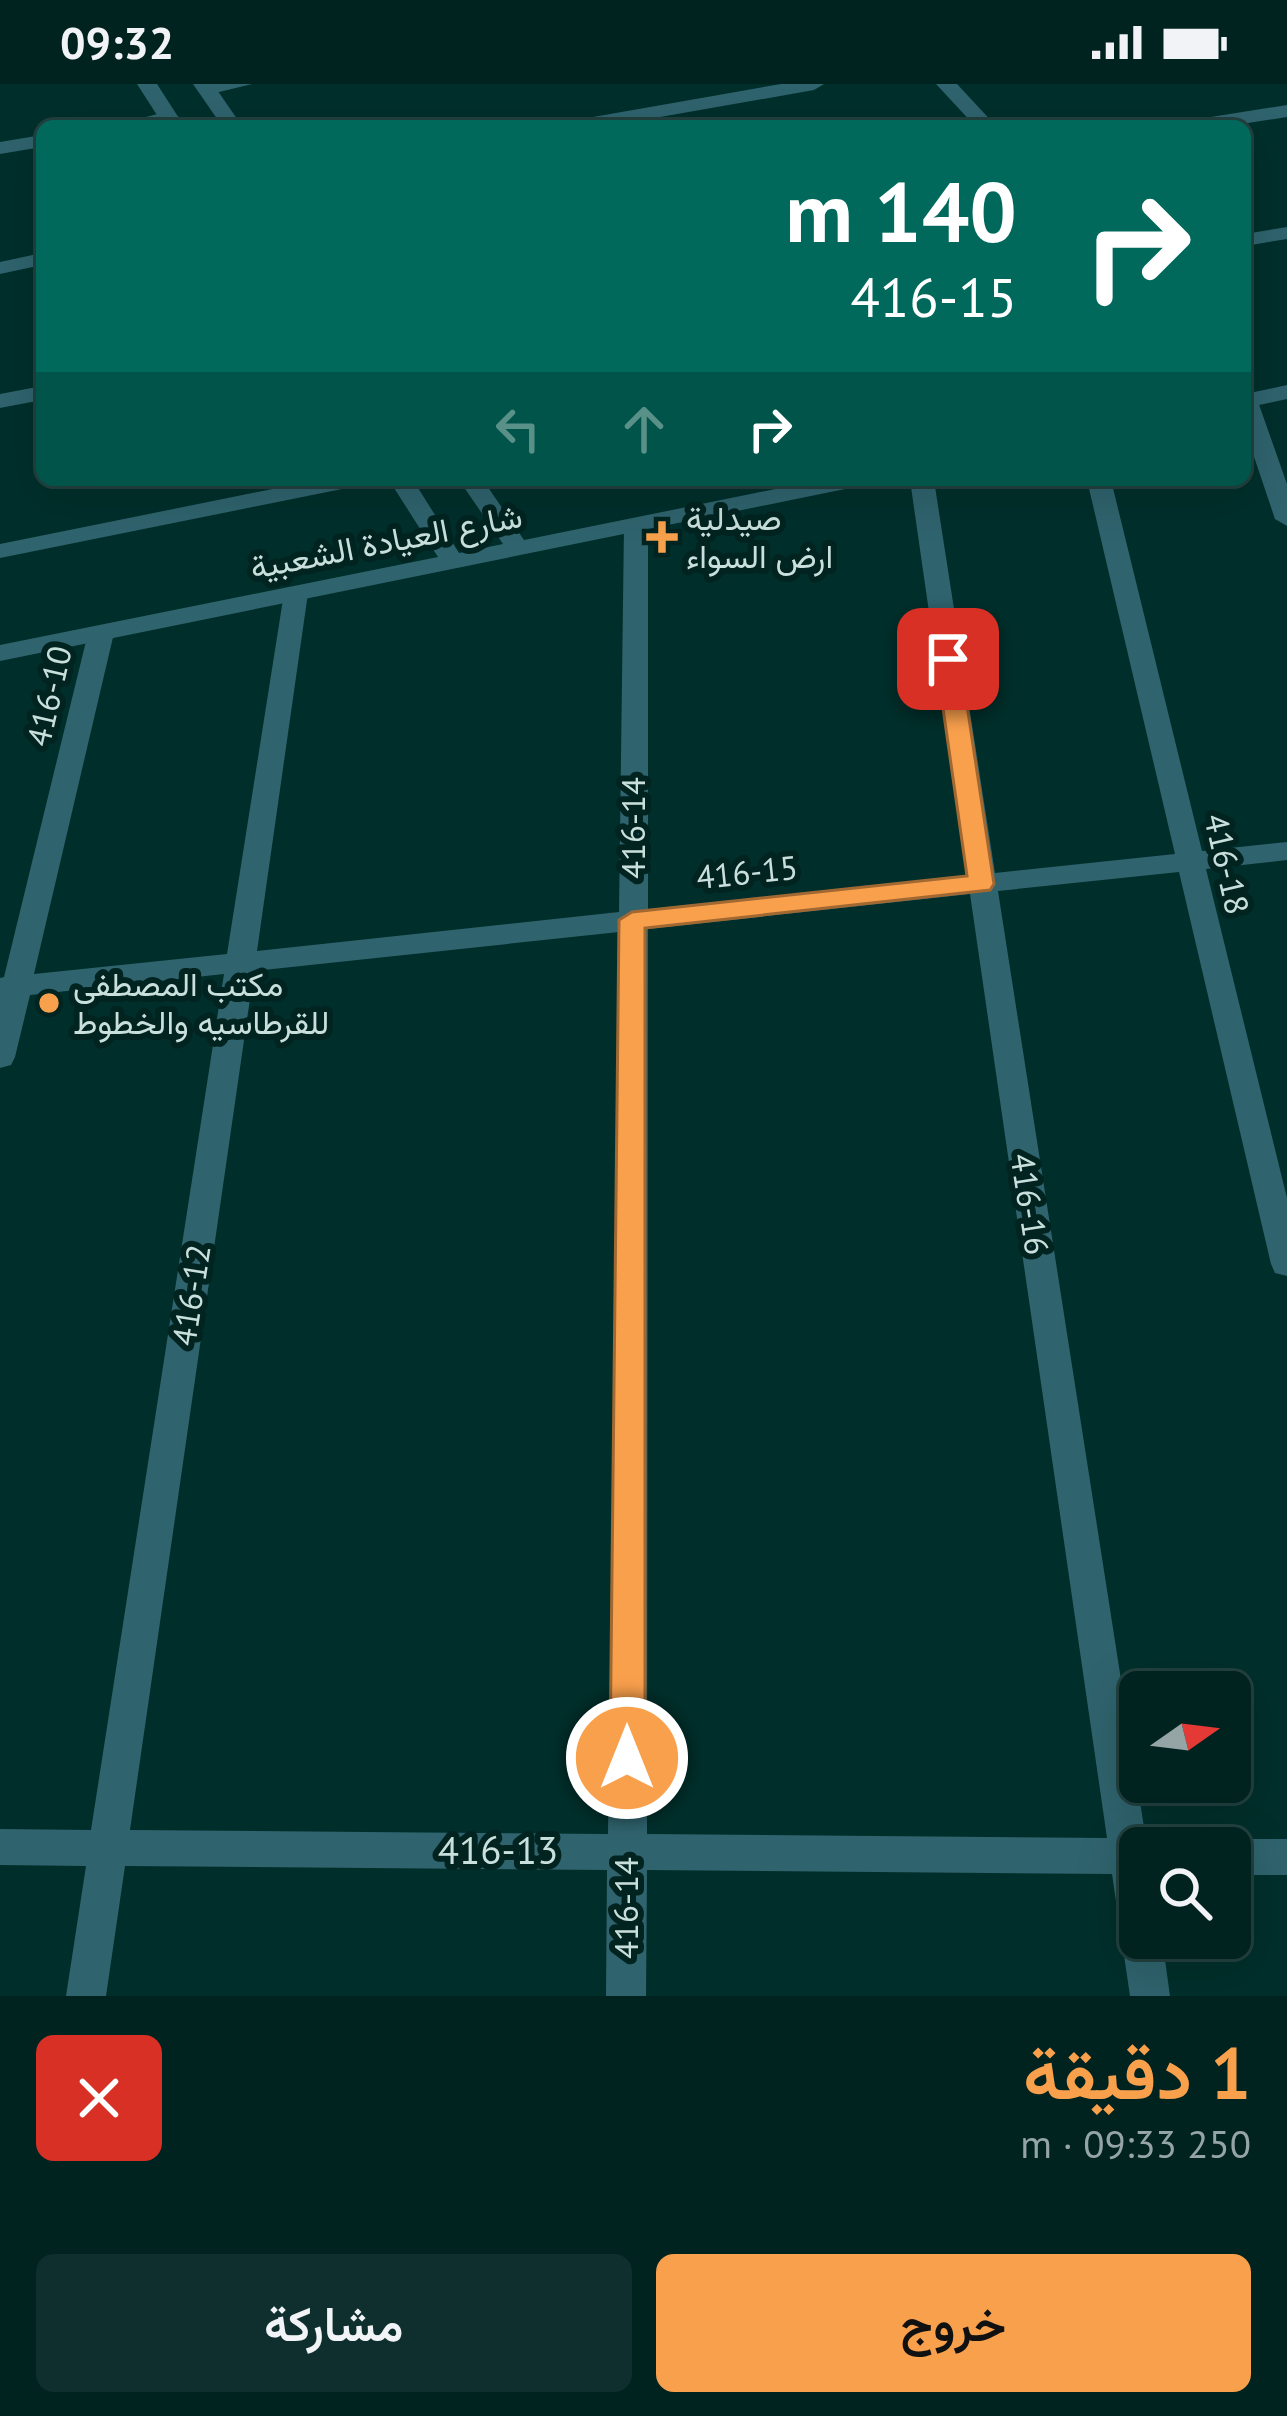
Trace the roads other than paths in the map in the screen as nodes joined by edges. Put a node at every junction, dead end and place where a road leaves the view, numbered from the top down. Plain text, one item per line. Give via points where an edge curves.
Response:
1 (147, 84) edge
2 (242, 84) edge
3 (814, 84) edge
4 (946, 84) edge
5 (205, 87) edge
6 (1287, 110) edge
7 (170, 120) edge
8 (228, 120) edge
9 (610, 120) edge
10 (980, 120) edge
11 (1228, 120) edge
12 (36, 141) edge
13 (0, 148) edge
14 (1287, 232) edge
15 (1251, 239) edge
16 (36, 260) edge
17 (0, 268) edge
18 (1287, 392) edge
19 (36, 393) edge
20 (1251, 398) edge
21 (0, 401) edge
22 (1251, 414) edge
23 (322, 486) edge
24 (405, 486) edge
25 (475, 486) edge
26 (825, 486) edge
27 (923, 486) edge
28 (1101, 486) edge
29 (1287, 519) edge
30 (636, 524) junction
31 (518, 548) junction
32 (0, 550) edge
33 (453, 562) junction
34 (296, 593) junction
35 (101, 633) junction
36 (0, 653) edge
37 (1287, 851) edge
38 (1190, 861) junction
39 (981, 884) junction
40 (632, 920) junction
41 (242, 962) junction
42 (9, 987) edge
43 (0, 1057) edge
44 (1287, 1264) edge
45 (1130, 1827) edge
46 (0, 1847) edge
47 (108, 1847) junction
48 (627, 1851) junction
49 (1119, 1856) edge
50 (1251, 1856) edge
51 (1287, 1857) edge
52 (1145, 1959) edge
53 (86, 1996) edge
54 (626, 1996) edge
55 (1150, 1996) edge

1 - 7 street
2 - 5 street
3 - 9 street
4 - 10 street
5 - 8 street
6 - 11 street
12 - 13 street
14 - 15 street
16 - 17 street
18 - 20 street
19 - 21 street
22 - 29 street
23 - 32 street
24 - 33 street
25 - 31 street
26 - 30 street, شارع العيادة الشعبية
27 - 39 street, 416-16
28 - 38 street, 416-18
30 - 31 street, شارع العيادة الشعبية
30 - 40 street, 416-14
31 - 33 street, شارع العيادة الشعبية
33 - 34 street, شارع العيادة الشعبية
34 - 35 street, شارع العيادة الشعبية
34 - 41 street, 416-12
35 - 36 street, شارع العيادة الشعبية
35 - 42 street, 416-10
37 - 38 street, 416-15
38 - 39 street, 416-15
38 - 44 street, 416-18
39 - 40 street, 416-15
39 - 45 street, 416-16
40 - 41 street, 416-15
40 - 48 street, 416-14
41 - 42 street, 416-15
41 - 47 street, 416-12
42 - 43 street, 416-10
46 - 47 street, 416-13
47 - 48 street, 416-13
47 - 53 street, 416-12
48 - 49 street, 416-13
48 - 54 street, 416-14
50 - 51 street
52 - 55 street

